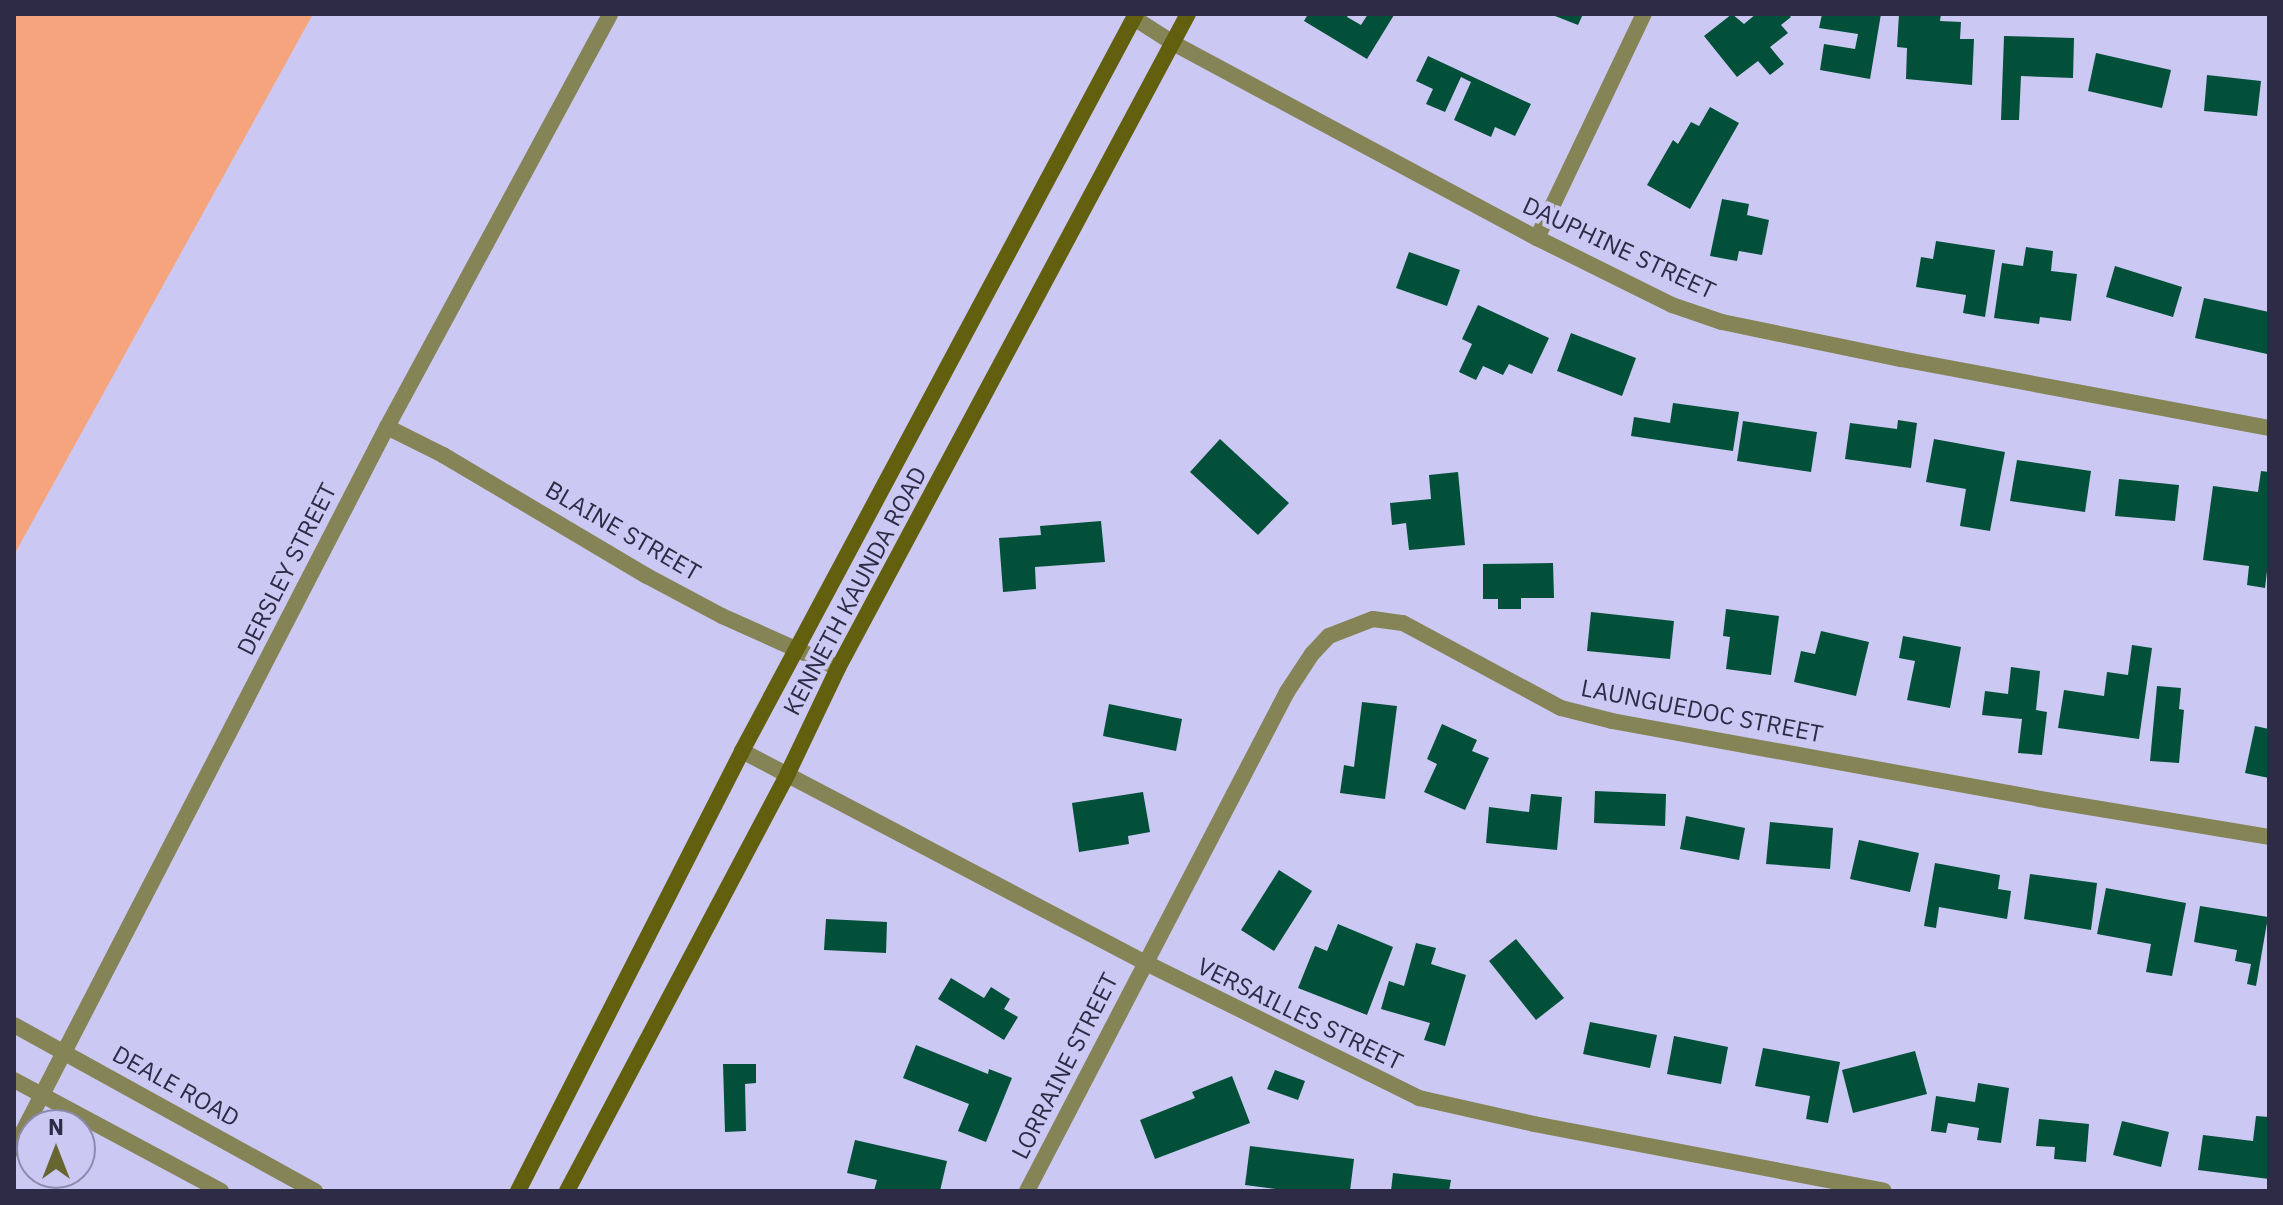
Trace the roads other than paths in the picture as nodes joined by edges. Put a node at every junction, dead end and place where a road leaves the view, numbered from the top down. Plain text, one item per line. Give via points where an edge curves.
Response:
1 (610, 14) edge
2 (1188, 14) edge
3 (1644, 14) edge
4 (1135, 16) edge
5 (1173, 43) junction
6 (1537, 238) junction
7 (387, 427) junction
8 (2269, 428) edge
9 (795, 649) junction
10 (838, 668) junction
11 (742, 751) junction
12 (788, 773) junction
13 (2269, 837) edge
14 (1146, 963) junction
15 (14, 1025) edge
16 (66, 1053) junction
17 (14, 1080) edge
18 (42, 1095) junction
19 (14, 1149) edge
20 (221, 1191) edge
21 (315, 1191) edge
22 (518, 1191) edge
23 (567, 1191) edge
24 (1027, 1191) edge
25 (1884, 1191) edge

1 - 7 street, DERSLEY STREET
2 - 5 main road, KENNETH KAUNDA ROAD
3 - 6 street
4 - 5 street, DAUPHINE STREET
4 - 9 main road, KENNETH KAUNDA ROAD
5 - 6 street, DAUPHINE STREET
5 - 10 main road, KENNETH KAUNDA ROAD
6 - 8 street, DAUPHINE STREET via 1672,305 1722,322
7 - 9 street, BLAINE STREET via 647,576
7 - 16 street, DERSLEY STREET
9 - 10 street, BLAINE STREET
9 - 11 main road, KENNETH KAUNDA ROAD
10 - 12 main road, KENNETH KAUNDA ROAD
11 - 12 street, VERSAILLES STREET
11 - 22 main road, KENNETH KAUNDA ROAD
12 - 14 street, VERSAILLES STREET
12 - 23 main road, KENNETH KAUNDA ROAD
13 - 14 street, LAUNGUEDOC STREET via 1612,721 1561,708 1403,623 1373,619 1342,628 1312,654 1287,692
14 - 24 street, LORRAINE STREET
14 - 25 street, VERSAILLES STREET via 1419,1098
15 - 16 street, DEALE ROAD
16 - 18 street, DERSLEY STREET
16 - 21 street, DEALE ROAD
17 - 18 street
18 - 19 street, DERSLEY STREET
18 - 20 street

